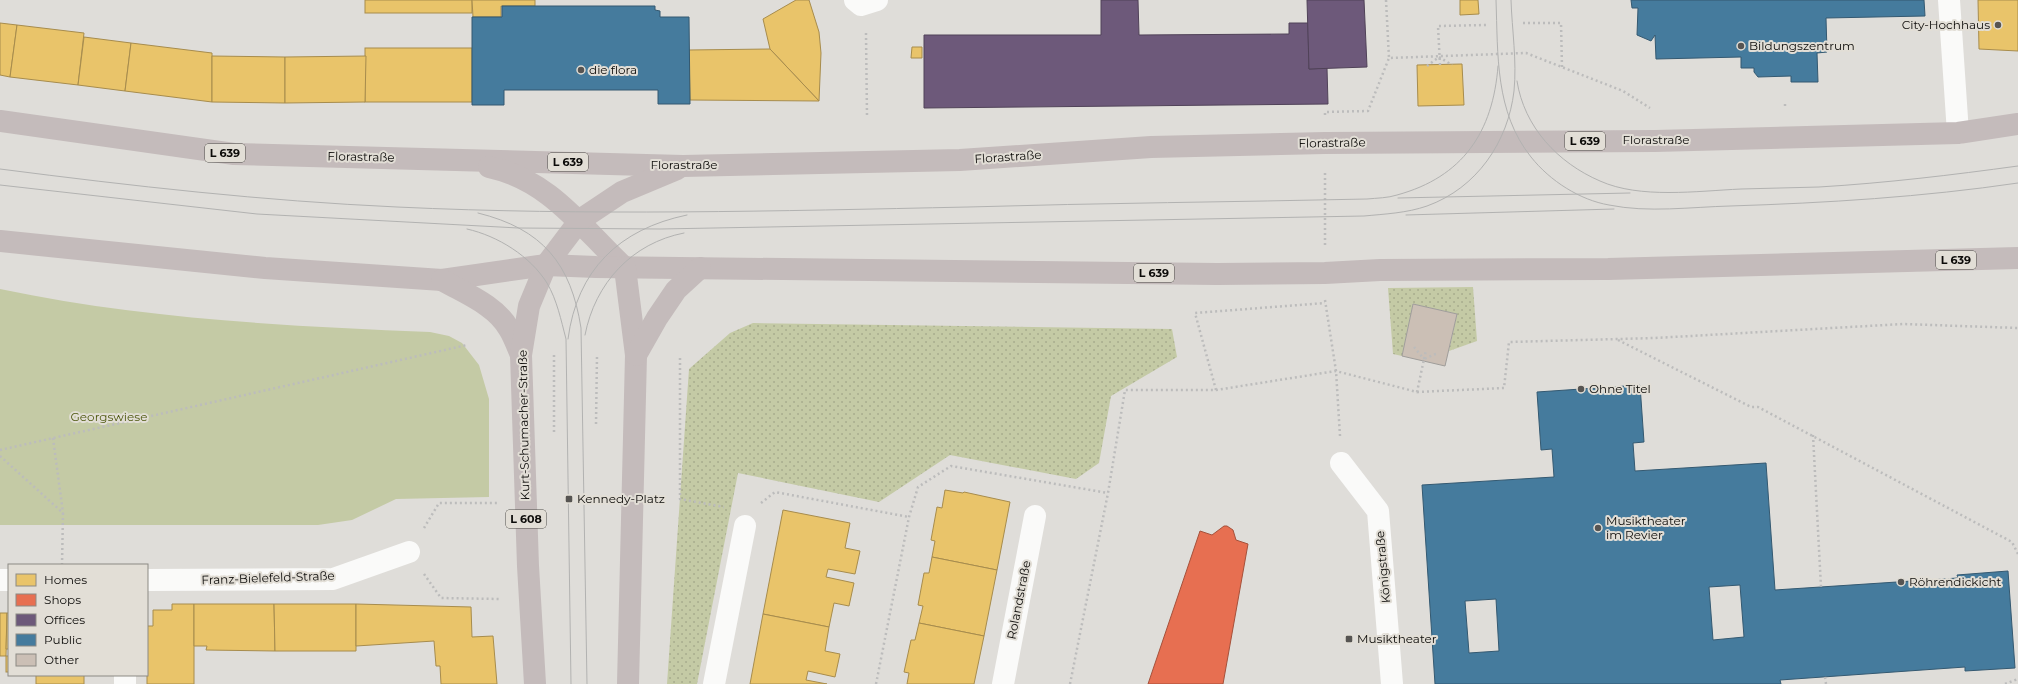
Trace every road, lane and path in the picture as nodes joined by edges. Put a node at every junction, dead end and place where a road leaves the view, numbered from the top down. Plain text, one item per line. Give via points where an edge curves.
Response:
1 (1386, 0) edge
2 (1948, 0) edge
3 (864, 2) edge
4 (1522, 23) dead end
5 (1486, 25) dead end
6 (1439, 56) junction
7 (1388, 58) junction
8 (1440, 65) dead end
9 (1452, 65) dead end
10 (1427, 66) dead end
11 (1562, 67) junction
12 (1650, 108) dead end
13 (867, 117) dead end
14 (0, 121) edge
15 (2018, 124) edge
16 (1958, 133) junction
17 (1325, 143) junction
18 (453, 159) junction
19 (683, 166) junction
20 (580, 220) junction
21 (0, 241) edge
22 (2018, 251) edge
23 (2018, 258) edge
24 (1995, 259) junction
25 (546, 265) junction
26 (2018, 265) edge
27 (625, 268) junction
28 (700, 268) junction
29 (1325, 273) junction
30 (442, 280) junction
31 (1325, 303) junction
32 (1244, 305) dead end
33 (1244, 309) junction
34 (2018, 328) edge
35 (1616, 339) junction
36 (468, 345) dead end
37 (1414, 347) dead end
38 (1426, 350) dead end
39 (1438, 353) dead end
40 (520, 355) junction
41 (554, 355) dead end
42 (597, 355) dead end
43 (636, 355) junction
44 (680, 358) dead end
45 (1424, 359) junction
46 (1336, 371) junction
47 (1216, 390) junction
48 (1417, 392) junction
49 (596, 424) dead end
50 (554, 432) dead end
51 (1813, 435) junction
52 (53, 438) junction
53 (0, 450) edge
54 (0, 456) edge
55 (1341, 463) joint
56 (1108, 494) junction
57 (525, 503) junction
58 (63, 513) junction
59 (909, 516) junction
60 (1035, 516) dead end
61 (748, 519) junction
62 (409, 552) junction
63 (2018, 554) edge
64 (62, 564) edge
65 (148, 580) edge
66 (1821, 587) dead end
67 (530, 600) junction
68 (1825, 677) dead end
69 (2018, 680) edge
70 (535, 684) edge
71 (628, 684) edge
72 (714, 684) edge
73 (876, 684) edge
74 (1003, 684) edge
75 (1070, 684) edge
76 (1392, 684) edge
77 (1826, 684) edge
78 (2005, 684) edge

1 - 7 path
2 - 16 street
3 - 13 path
4 - 11 path via 1561,23
5 - 6 path via 1438,26
6 - 7 path
6 - 8 path
6 - 9 path
6 - 10 path
6 - 11 path via 1526,53
7 - 17 path via 1368,111 1325,112
11 - 12 path via 1623,91
14 - 18 main road, Florastraße / L 639 via 234,154
15 - 16 main road, Florastraße / L 639
16 - 17 main road, Florastraße / L 639 via 1655,141
17 - 19 main road, Florastraße / L 639 via 1151,147 960,160
17 - 29 path
18 - 19 main road, Florastraße / L 639
18 - 20 main road via 502,170 535,184
19 - 20 main road, Kurt-Schumacher-Straße via 622,192
20 - 25 main road, Kurt-Schumacher-Straße
20 - 27 main road
21 - 30 main road, L 639 via 265,268
22 - 24 main road
23 - 24 main road, L 639
24 - 26 main road
24 - 29 main road, L 639
25 - 27 main road, L 639
25 - 30 main road, L 639
25 - 40 main road, Kurt-Schumacher-Straße / L 608 via 529,306
27 - 28 main road, L 639
27 - 43 main road
28 - 29 main road, L 639
28 - 43 main road via 676,290
29 - 31 path
30 - 40 main road, L 608 via 485,304 496,314 509,328
31 - 33 path
31 - 46 path
32 - 33 path
33 - 47 path via 1195,313
34 - 35 path via 1904,324
35 - 48 path via 1509,342 1504,388
35 - 51 path
36 - 52 path
37 - 45 path
38 - 45 path
39 - 45 path
40 - 57 main road, Kurt-Schumacher-Straße / L 608
41 - 50 path
42 - 49 path
43 - 71 main road
44 - 61 path via 680,499
45 - 48 path
46 - 47 path
46 - 48 path
46 - 55 path
47 - 56 path via 1125,390
51 - 63 path via 2012,542
51 - 66 path
52 - 53 path
52 - 58 path
54 - 58 path
55 - 76 street, Königstraße via 1378,511
56 - 59 path via 951,466 918,487
56 - 75 path
57 - 62 path via 439,503
57 - 67 main road, Kurt-Schumacher-Straße / L 608
58 - 64 path
59 - 61 path via 775,492
59 - 73 path
60 - 74 street, Rolandstraße
61 - 72 street
62 - 65 street, Franz-Bielefeld-Straße via 332,578
62 - 67 path via 441,598
67 - 70 main road, Kurt-Schumacher-Straße / L 608
68 - 77 path
69 - 78 path

